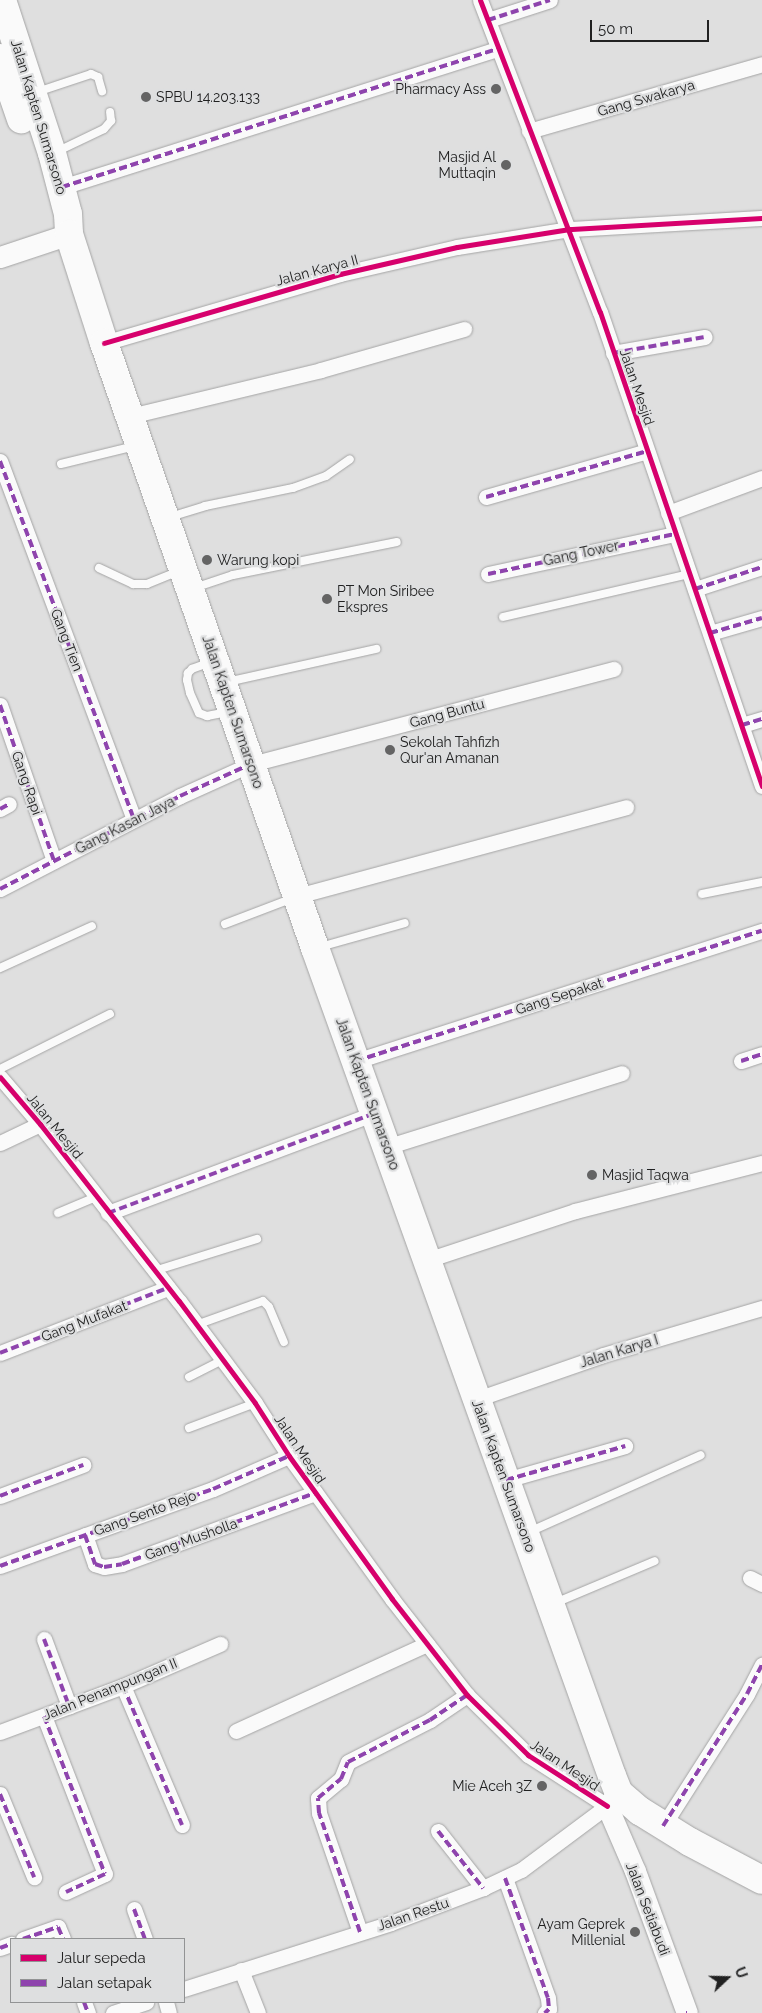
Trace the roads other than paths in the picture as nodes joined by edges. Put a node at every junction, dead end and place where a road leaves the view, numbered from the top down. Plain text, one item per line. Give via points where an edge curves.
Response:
1 (2, 0) edge
2 (480, 0) edge
3 (550, 0) edge
4 (488, 20) junction
5 (498, 48) junction
6 (0, 58) edge
7 (762, 64) edge
8 (102, 91) dead end
9 (33, 93) junction
10 (110, 112) dead end
11 (529, 131) junction
12 (52, 153) junction
13 (62, 187) junction
14 (762, 218) edge
15 (570, 229) junction
16 (69, 234) junction
17 (0, 258) edge
18 (464, 329) dead end
19 (705, 338) dead end
20 (104, 343) junction
21 (613, 353) junction
22 (130, 416) junction
23 (139, 445) junction
24 (647, 451) junction
25 (350, 459) dead end
26 (0, 461) edge
27 (62, 464) dead end
28 (762, 478) edge
29 (486, 497) dead end
30 (668, 512) junction
31 (165, 518) junction
32 (675, 534) junction
33 (397, 542) dead end
34 (762, 567) edge
35 (99, 568) dead end
36 (488, 574) dead end
37 (186, 579) junction
38 (692, 582) junction
39 (503, 617) dead end
40 (762, 618) edge
41 (710, 633) junction
42 (376, 649) dead end
43 (614, 669) dead end
44 (219, 672) junction
45 (0, 705) edge
46 (233, 711) junction
47 (762, 719) edge
48 (742, 725) junction
49 (251, 764) junction
50 (762, 786) edge
51 (626, 807) dead end
52 (134, 819) junction
53 (54, 861) junction
54 (762, 882) edge
55 (0, 889) edge
56 (702, 894) dead end
57 (297, 896) junction
58 (405, 923) dead end
59 (225, 924) dead end
60 (92, 926) dead end
61 (762, 931) edge
62 (315, 948) junction
63 (0, 968) edge
64 (110, 1014) dead end
65 (762, 1054) edge
66 (356, 1061) junction
67 (741, 1061) dead end
68 (0, 1069) edge
69 (622, 1073) dead end
70 (0, 1078) edge
71 (374, 1113) junction
72 (40, 1124) junction
73 (0, 1143) edge
74 (386, 1147) junction
75 (762, 1163) edge
76 (96, 1197) junction
77 (58, 1213) dead end
78 (108, 1213) junction
79 (257, 1239) dead end
80 (427, 1260) junction
81 (154, 1271) junction
82 (168, 1288) junction
83 (762, 1308) edge
84 (196, 1325) junction
85 (284, 1342) dead end
86 (0, 1353) edge
87 (222, 1360) junction
88 (189, 1377) dead end
89 (477, 1400) junction
90 (255, 1403) junction
91 (189, 1428) dead end
92 (624, 1446) dead end
93 (701, 1455) dead end
94 (289, 1456) junction
95 (83, 1466) dead end
96 (506, 1480) junction
97 (315, 1492) junction
98 (0, 1496) edge
99 (525, 1533) junction
100 (85, 1535) junction
101 (655, 1560) dead end
102 (0, 1566) edge
103 (550, 1604) junction
104 (44, 1640) dead end
105 (220, 1644) dead end
106 (427, 1644) junction
107 (762, 1665) edge
108 (123, 1686) junction
109 (467, 1695) junction
110 (69, 1706) junction
111 (44, 1716) junction
112 (236, 1731) dead end
113 (0, 1732) edge
114 (0, 1794) edge
115 (613, 1800) junction
116 (182, 1825) dead end
117 (663, 1826) junction
118 (438, 1831) dead end
119 (34, 1877) dead end
120 (505, 1878) junction
121 (762, 1880) edge
122 (483, 1888) junction
123 (66, 1892) dead end
124 (134, 1909) dead end
125 (360, 1932) junction
126 (26, 1938) edge
127 (64, 1938) edge
128 (145, 1938) edge
129 (241, 1970) junction
130 (185, 1989) edge
131 (143, 2003) edge
132 (113, 2013) edge
133 (258, 2013) edge
134 (544, 2013) edge
135 (687, 2013) edge

1 - 9 highway, Jalan Kapten Sumarsono
2 - 4 street, Jalan Mesjid
3 - 4 street
4 - 5 street, Jalan Mesjid
5 - 11 street, Jalan Mesjid
5 - 13 street
6 - 16 highway, Jalan Kapten Sumarsono via 55,218
7 - 11 street, Gang Swakarya
8 - 9 lane via 98,77 92,74
9 - 12 highway, Jalan Kapten Sumarsono
10 - 12 lane via 110,122 104,129
11 - 15 street, Jalan Mesjid
12 - 13 highway, Jalan Kapten Sumarsono
13 - 16 highway, Jalan Kapten Sumarsono
14 - 15 street, Jalan Karya II
15 - 20 street, Jalan Karya II via 457,247 340,274
15 - 21 street, Jalan Mesjid
16 - 17 street
16 - 20 highway, Jalan Kapten Sumarsono
18 - 22 street via 321,370
19 - 21 street
20 - 22 highway, Jalan Kapten Sumarsono
21 - 24 street, Jalan Mesjid
22 - 23 highway, Jalan Kapten Sumarsono
23 - 27 lane
23 - 31 highway, Jalan Kapten Sumarsono
24 - 29 street
24 - 30 street, Jalan Mesjid
25 - 31 lane via 326,476 293,488 205,506
26 - 52 street, Gang Tien
28 - 30 street
30 - 32 street, Jalan Mesjid
31 - 37 highway, Jalan Kapten Sumarsono
32 - 36 street, Gang Tower
32 - 38 street, Jalan Mesjid
33 - 37 lane via 233,575
34 - 38 street
35 - 37 lane via 133,584
37 - 44 highway, Jalan Kapten Sumarsono
38 - 39 lane
38 - 41 street, Jalan Mesjid
40 - 41 street
41 - 48 street, Jalan Mesjid
42 - 44 lane
43 - 49 street, Gang Buntu
44 - 46 highway, Jalan Kapten Sumarsono
44 - 46 lane via 192,669 187,680 190,693 200,713 207,716
45 - 53 street, Gang Rapi
46 - 49 highway, Jalan Kapten Sumarsono
47 - 48 street
48 - 50 street, Jalan Mesjid
49 - 52 street, Gang Kasan Jaya
49 - 57 highway, Jalan Kapten Sumarsono
51 - 57 street
52 - 53 street, Gang Kasan Jaya
53 - 55 street, Gang Kasan Jaya
54 - 56 lane
57 - 59 lane
57 - 62 highway, Jalan Kapten Sumarsono
58 - 62 lane
60 - 63 lane
61 - 66 street, Gang Sepakat
62 - 66 highway, Jalan Kapten Sumarsono
64 - 68 lane
65 - 67 street
66 - 71 highway, Jalan Kapten Sumarsono
69 - 74 street
70 - 72 street, Jalan Mesjid
71 - 74 highway, Jalan Kapten Sumarsono
71 - 78 street
72 - 73 street
72 - 76 street, Jalan Mesjid
74 - 80 highway, Jalan Kapten Sumarsono
75 - 80 street via 575,1210
76 - 77 lane
76 - 78 street, Jalan Mesjid
78 - 81 street, Jalan Mesjid
79 - 81 lane
80 - 89 highway, Jalan Kapten Sumarsono
81 - 82 street, Jalan Mesjid
82 - 84 street, Jalan Mesjid
82 - 86 street, Gang Mufakat
83 - 89 street, Jalan Karya I via 603,1356
84 - 85 lane via 263,1301 269,1307
84 - 87 street, Jalan Mesjid
87 - 88 lane
87 - 90 street, Jalan Mesjid
89 - 96 highway, Jalan Kapten Sumarsono
90 - 91 lane
90 - 94 street, Jalan Mesjid
92 - 96 street
93 - 99 lane
94 - 97 street, Jalan Mesjid
94 - 100 street, Gang Sento Rejo via 213,1489
95 - 98 street
96 - 99 highway, Jalan Kapten Sumarsono
97 - 100 street, Gang Musholla via 122,1564 104,1567 95,1564
97 - 106 street, Jalan Mesjid
99 - 103 highway, Jalan Kapten Sumarsono
100 - 102 street, Gang Sento Rejo
101 - 103 lane
103 - 115 highway, Jalan Kapten Sumarsono
104 - 110 street
105 - 108 street, Jalan Penampungan II
106 - 109 street, Jalan Mesjid
106 - 112 street
107 - 117 street
108 - 110 street, Jalan Penampungan II
108 - 116 street
109 - 115 street, Jalan Mesjid via 528,1755
109 - 125 street via 430,1720 348,1762 341,1779 318,1798 319,1813
110 - 111 street, Jalan Penampungan II
111 - 113 street, Jalan Penampungan II
111 - 123 street via 105,1874
114 - 119 street
115 - 117 highway, Jalan Kapten Sumarsono via 640,1811
115 - 120 street, Jalan Restu via 521,1870
115 - 135 street, Jalan Setiabudi via 635,1871
117 - 121 highway, Jalan Kapten Sumarsono
118 - 122 street
120 - 122 street, Jalan Restu
120 - 134 street via 548,1998 549,2009
122 - 125 street, Jalan Restu
124 - 128 street
125 - 129 street, Jalan Restu
126 - 127 street via 58,1927
129 - 130 street, Jalan Restu
129 - 133 street
131 - 132 street

